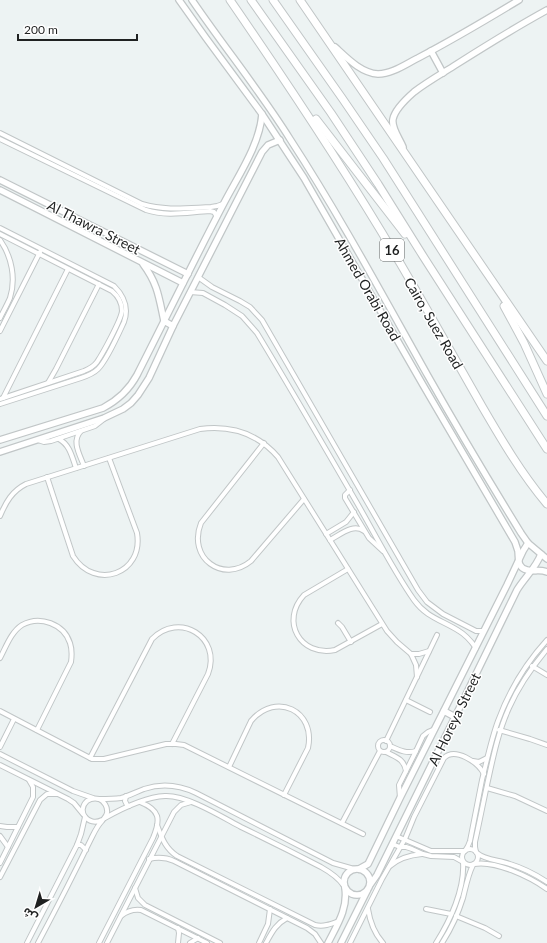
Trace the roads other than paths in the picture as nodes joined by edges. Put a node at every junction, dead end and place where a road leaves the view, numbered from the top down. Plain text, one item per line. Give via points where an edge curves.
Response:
1 (179, 0) edge
2 (192, 0) edge
3 (230, 0) edge
4 (251, 0) edge
5 (273, 0) edge
6 (300, 0) edge
7 (519, 0) edge
8 (184, 7) junction
9 (545, 11) edge
10 (326, 38) junction
11 (431, 51) junction
12 (443, 73) junction
13 (292, 91) junction
14 (262, 114) junction
15 (0, 133) edge
16 (0, 139) edge
17 (280, 140) junction
18 (406, 155) junction
19 (244, 164) junction
20 (253, 169) junction
21 (0, 180) edge
22 (0, 190) edge
23 (223, 204) junction
24 (335, 212) junction
25 (68, 214) junction
26 (217, 217) junction
27 (327, 217) junction
28 (64, 222) junction
29 (0, 228) edge
30 (0, 234) edge
31 (0, 240) edge
32 (41, 249) junction
33 (39, 254) junction
34 (423, 256) junction
35 (142, 262) junction
36 (68, 269) junction
37 (188, 274) junction
38 (488, 275) junction
39 (198, 277) junction
40 (183, 283) junction
41 (99, 284) junction
42 (190, 292) junction
43 (222, 292) junction
44 (218, 301) junction
45 (8, 303) junction
46 (13, 306) junction
47 (0, 318) edge
48 (164, 321) junction
49 (173, 326) junction
50 (0, 330) edge
51 (547, 361) edge
52 (56, 369) junction
53 (60, 379) junction
54 (48, 383) junction
55 (38, 386) junction
56 (32, 389) junction
57 (40, 392) junction
58 (33, 394) junction
59 (547, 394) edge
60 (2, 398) edge
61 (0, 404) edge
62 (547, 416) edge
63 (104, 418) junction
64 (48, 426) junction
65 (81, 431) junction
66 (52, 435) junction
67 (59, 439) junction
68 (0, 440) edge
69 (38, 440) junction
70 (264, 443) junction
71 (76, 445) junction
72 (68, 447) junction
73 (336, 447) junction
74 (547, 449) edge
75 (0, 452) edge
76 (327, 452) junction
77 (110, 458) junction
78 (84, 466) junction
79 (76, 468) junction
80 (47, 477) junction
81 (350, 490) junction
82 (304, 499) junction
83 (547, 504) edge
84 (354, 512) junction
85 (0, 516) edge
86 (346, 522) junction
87 (350, 529) junction
88 (364, 531) junction
89 (326, 534) junction
90 (330, 540) junction
91 (528, 544) junction
92 (386, 554) junction
93 (541, 554) junction
94 (547, 559) edge
95 (518, 562) junction
96 (348, 569) junction
97 (531, 571) junction
98 (547, 572) edge
99 (415, 585) junction
100 (507, 585) junction
101 (517, 590) junction
102 (409, 592) junction
103 (338, 624) dead end
104 (382, 624) junction
105 (484, 631) junction
106 (437, 635) dead end
107 (547, 640) edge
108 (351, 642) junction
109 (476, 648) junction
110 (547, 649) edge
111 (430, 651) junction
112 (411, 654) junction
113 (0, 658) edge
114 (528, 664) junction
115 (533, 667) junction
116 (547, 675) edge
117 (417, 677) junction
118 (406, 700) junction
119 (0, 711) edge
120 (444, 711) junction
121 (430, 712) dead end
122 (455, 717) junction
123 (14, 719) junction
124 (435, 729) junction
125 (495, 729) junction
126 (37, 730) junction
127 (500, 731) junction
128 (386, 741) junction
129 (172, 744) junction
130 (547, 745) edge
131 (0, 746) edge
132 (390, 746) junction
133 (380, 751) junction
134 (416, 751) junction
135 (386, 752) junction
136 (404, 752) junction
137 (0, 754) edge
138 (90, 758) junction
139 (487, 758) junction
140 (400, 759) junction
141 (471, 761) junction
142 (0, 765) edge
143 (229, 767) junction
144 (406, 771) junction
145 (484, 774) junction
146 (29, 780) junction
147 (64, 787) junction
148 (487, 788) junction
149 (57, 794) junction
150 (284, 795) junction
151 (61, 796) junction
152 (126, 796) junction
153 (400, 798) junction
154 (97, 799) junction
155 (139, 802) junction
156 (191, 802) junction
157 (30, 805) junction
158 (129, 806) junction
159 (221, 806) junction
160 (35, 808) junction
161 (547, 811) edge
162 (217, 814) junction
163 (84, 816) junction
164 (103, 819) junction
165 (342, 823) junction
166 (157, 825) junction
167 (0, 826) edge
168 (18, 827) junction
169 (363, 834) dead end
170 (279, 835) junction
171 (0, 836) edge
172 (161, 836) junction
173 (396, 836) junction
174 (405, 839) junction
175 (275, 844) junction
176 (392, 844) junction
177 (77, 845) junction
178 (8, 847) junction
179 (400, 848) junction
180 (86, 850) junction
181 (465, 851) junction
182 (476, 852) junction
183 (173, 853) junction
184 (374, 853) junction
185 (423, 854) junction
186 (149, 859) junction
187 (170, 859) junction
188 (325, 859) junction
189 (384, 859) junction
190 (463, 862) junction
191 (0, 863) edge
192 (474, 864) junction
193 (321, 867) junction
194 (388, 868) junction
195 (356, 869) junction
196 (533, 873) junction
197 (0, 877) edge
198 (530, 878) junction
199 (547, 882) edge
200 (345, 887) junction
201 (369, 887) junction
202 (135, 888) junction
203 (547, 889) edge
204 (252, 893) junction
205 (249, 899) junction
206 (148, 907) junction
207 (270, 909) junction
208 (368, 909) junction
209 (426, 909) dead end
210 (146, 912) junction
211 (452, 912) junction
212 (457, 914) junction
213 (120, 916) junction
214 (287, 918) junction
215 (341, 918) junction
216 (352, 921) junction
217 (310, 923) junction
218 (107, 928) junction
219 (178, 928) junction
220 (267, 928) junction
221 (307, 928) junction
222 (113, 931) junction
223 (273, 931) junction
224 (499, 936) dead end
225 (198, 938) junction
226 (27, 943) edge
227 (38, 943) edge
228 (99, 943) edge
229 (107, 943) edge
230 (178, 943) edge
231 (190, 943) edge
232 (207, 943) edge
233 (220, 943) edge
234 (259, 943) edge
235 (266, 943) edge
236 (320, 943) edge
237 (328, 943) edge
238 (341, 943) edge
239 (350, 943) edge
240 (383, 943) edge
241 (436, 943) edge
242 (442, 943) edge

1 - 8 street, Ahmed Orabi Road
2 - 8 street
2 - 24 street, Ahmed Orabi Road via 278,119
3 - 13 highway, Cairo, Suez Road / 16
4 - 34 highway, Cairo, Suez Road / 16 via 331,113
5 - 62 highway via 383,158
6 - 10 highway
7 - 11 street
8 - 14 street, Ahmed Orabi Road
9 - 12 street
10 - 11 street via 353,63 373,73 386,73
10 - 18 highway
11 - 12 street
12 - 18 street via 410,96 394,116 394,126
13 - 34 highway
13 - 83 highway, Cairo, Suez Road / 16 via 406,273 503,442
14 - 17 street, Ahmed Orabi Road
14 - 19 street via 257,138
15 - 23 street via 142,204 171,209 214,207
16 - 26 street via 146,210 160,214 210,211
17 - 20 street via 264,148
17 - 27 street, Ahmed Orabi Road
18 - 38 highway
19 - 20 street
19 - 23 street
20 - 39 street
21 - 25 street, Al Thawra Street
22 - 28 street, Al Thawra Street
23 - 26 street
24 - 27 street
24 - 91 street, Ahmed Orabi Road via 464,438
25 - 28 street
25 - 37 street, Al Thawra Street
26 - 37 street
27 - 95 street, Ahmed Orabi Road via 515,542
28 - 35 street, Al Thawra Street
29 - 32 street
30 - 33 street
31 - 45 street via 11,265 12,286
32 - 33 street
32 - 57 street via 114,286 123,296 127,309 122,327 98,369 87,376
33 - 36 street
33 - 46 street
34 - 74 highway, Cairo, Suez Road / 16
35 - 40 street, Al Thawra Street
35 - 48 street via 158,292
36 - 41 street
36 - 60 street
37 - 40 street
38 - 51 highway
38 - 59 highway via 524,343
39 - 42 street
39 - 43 street
40 - 48 street
41 - 52 street
41 - 53 street via 112,291 119,299 122,310 119,320 94,365 84,372
42 - 44 street via 203,293
42 - 49 street
43 - 44 street
43 - 73 street via 250,307 262,320
44 - 76 street via 242,316 257,333
45 - 46 street
45 - 47 street
46 - 50 street
48 - 49 street
48 - 64 street via 134,381 124,394 102,408
49 - 63 street via 149,378 138,395 123,409
52 - 53 street
52 - 54 street
53 - 54 street
54 - 55 street
55 - 56 street
55 - 57 street
56 - 58 street
56 - 60 street
57 - 58 street
58 - 61 street
63 - 65 street via 95,426
63 - 66 street
64 - 66 street
64 - 68 street
65 - 67 street
65 - 71 street via 76,437
66 - 69 street
67 - 69 street via 47,442
67 - 72 street
69 - 75 street
70 - 77 street via 240,431 207,428
70 - 82 street via 278,457
70 - 82 street via 201,523 198,543 207,562 226,570 246,565
71 - 72 street
71 - 78 street
72 - 79 street
73 - 76 street
73 - 99 street
76 - 81 street
77 - 78 street
77 - 80 street via 138,539 132,561 124,569 113,574 101,575 90,572 76,561
78 - 79 street
79 - 80 street
80 - 85 street via 16,490
81 - 84 street via 345,498
81 - 92 street
82 - 89 street
84 - 86 street
84 - 88 street
86 - 87 street
86 - 89 street
87 - 88 street via 359,528
87 - 90 street
88 - 92 street
89 - 90 street
90 - 96 street
91 - 93 street, Ahmed Orabi Road
91 - 95 street, Al Horeya Street
92 - 102 street
93 - 94 street, Ahmed Orabi Road
93 - 97 street, Al Horeya Street
95 - 97 street via 523,568
95 - 100 street, Al Horeya Street
96 - 104 street
96 - 108 street via 304,595 296,606 293,619 299,638 315,650 328,652
97 - 98 street
97 - 101 street, Al Horeya Street
99 - 102 street
99 - 105 street via 427,602 443,614 476,631
100 - 101 street
100 - 105 street, Al Horeya Street
101 - 122 street, Al Horeya Street
102 - 109 street via 431,617 459,630
103 - 108 street
104 - 108 street
104 - 112 street
105 - 109 street, Al Horeya Street
106 - 111 street
107 - 114 street
109 - 120 street, Al Horeya Street
110 - 115 street
111 - 112 street
111 - 117 street
112 - 117 street via 416,665
113 - 126 street via 13,633 28,623 39,620 51,623 61,629 68,638 72,650 71,662
114 - 115 street
114 - 125 street via 508,696
115 - 116 street
115 - 127 street via 512,701
117 - 118 street
118 - 121 street
118 - 128 street
119 - 123 street
120 - 122 street
120 - 124 street, Al Horeya Street
122 - 173 street, Al Horeya Street
123 - 126 street
123 - 131 street
124 - 134 street via 423,736
124 - 153 street, Al Horeya Street
125 - 127 street
125 - 139 street
126 - 138 street
127 - 130 street
127 - 148 street
128 - 132 street
128 - 133 street via 380,741 378,744
129 - 138 street via 104,759
129 - 138 street via 208,674 211,663 210,651 204,640 190,629 178,627 166,629 152,640
129 - 143 street via 188,747
132 - 135 street
132 - 136 street
133 - 135 street
133 - 165 street
134 - 136 street
134 - 144 street
135 - 140 street
136 - 140 street
137 - 147 street
139 - 141 street via 479,762
139 - 145 street
140 - 144 street
141 - 145 street via 479,766
141 - 174 street via 453,754 444,758
142 - 146 street
143 - 150 street
143 - 150 street via 251,720 256,715 270,707 291,709 304,719 310,741
144 - 153 street via 399,785
145 - 181 street via 470,841
146 - 149 street
146 - 157 street via 34,792
147 - 151 street via 66,793
147 - 154 street
148 - 161 street via 516,796
148 - 182 street via 475,842
149 - 151 street
149 - 160 street via 43,796
150 - 165 street
151 - 163 street via 74,804
152 - 154 street
152 - 158 street via 125,801
152 - 159 street via 152,787 171,786 190,790
153 - 184 street, Al Horeya Street
154 - 163 street via 85,803
154 - 164 street via 107,807
155 - 156 street via 166,796
155 - 158 street
155 - 166 street via 154,809
156 - 162 street
156 - 172 street via 181,805 174,812
157 - 160 street
157 - 168 street
158 - 164 street
159 - 162 street
159 - 170 street
160 - 197 street
162 - 175 street
163 - 164 street via 95,822
163 - 177 street
164 - 180 street
165 - 169 street
166 - 172 street
166 - 218 street via 153,838
167 - 168 street
168 - 178 street
170 - 175 street
170 - 188 street
171 - 178 street
172 - 183 street
172 - 186 street
173 - 174 street
173 - 176 street, Al Horeya Street
174 - 179 street
174 - 181 street via 431,850
175 - 193 street
176 - 179 street
176 - 189 street, Al Horeya Street
177 - 180 street
177 - 226 street
178 - 191 street
179 - 185 street via 406,847
179 - 194 street
180 - 227 street
181 - 182 street
181 - 190 street via 462,855
182 - 192 street via 478,859
182 - 196 street via 484,858
183 - 187 street
183 - 204 street
184 - 189 street via 376,858
184 - 195 street, Al Horeya Street via 368,864
185 - 190 street via 454,857
185 - 194 street via 404,858
186 - 187 street
186 - 202 street
187 - 205 street
188 - 193 street via 325,865
188 - 195 street
189 - 201 street, Al Horeya Street
190 - 192 street via 467,865
190 - 211 street via 462,882
192 - 198 street via 495,865
192 - 212 street
193 - 200 street via 335,875
194 - 208 street
195 - 200 street via 346,875
195 - 201 street via 368,875
196 - 198 street
196 - 199 street
198 - 203 street
200 - 201 street via 351,894 356,895 364,893
200 - 215 street via 346,900
201 - 216 street, Al Horeya Street
202 - 206 street via 138,898
202 - 213 street
204 - 205 street
204 - 217 street
205 - 207 street
206 - 210 street via 144,908
206 - 233 street
207 - 214 street
207 - 220 street
208 - 239 street
208 - 240 street via 375,933
209 - 211 street
210 - 213 street via 132,910
210 - 219 street
211 - 212 street
211 - 241 street
212 - 224 street
212 - 242 street
213 - 222 street
214 - 221 street
214 - 223 street via 278,923
215 - 216 street via 349,914
215 - 217 street via 327,926
215 - 237 street
216 - 238 street, Al Horeya Street
217 - 221 street via 310,927
218 - 222 street
218 - 228 street
219 - 225 street
219 - 230 street
220 - 223 street
220 - 234 street
221 - 236 street
222 - 229 street
223 - 235 street
225 - 231 street
225 - 232 street

